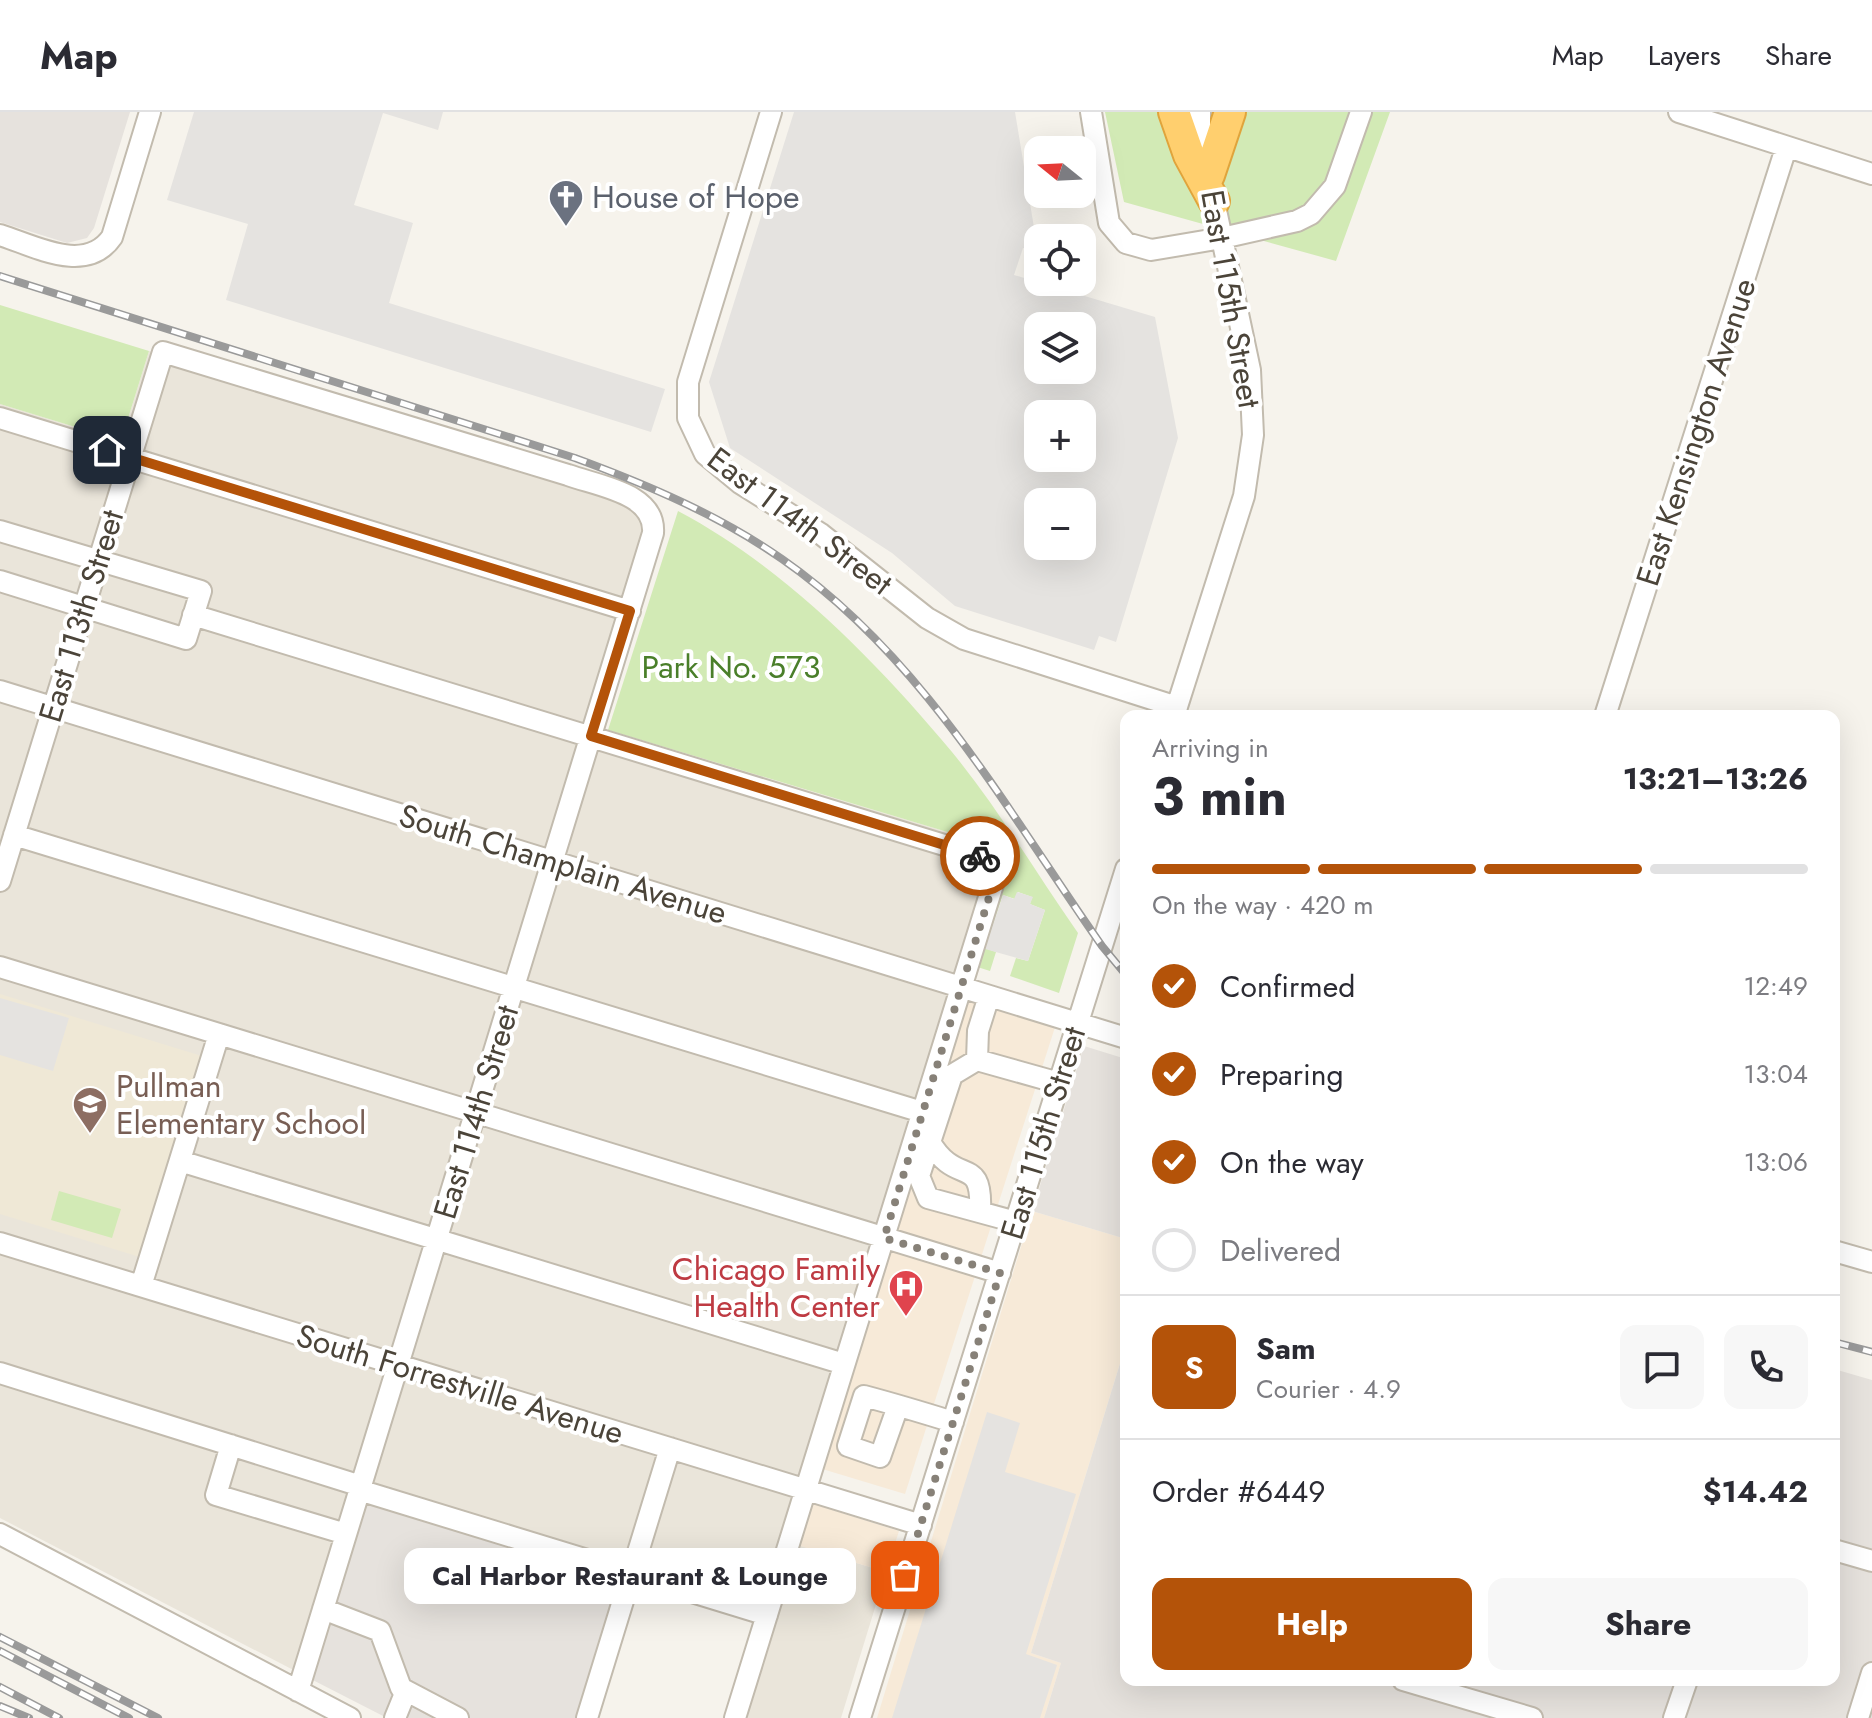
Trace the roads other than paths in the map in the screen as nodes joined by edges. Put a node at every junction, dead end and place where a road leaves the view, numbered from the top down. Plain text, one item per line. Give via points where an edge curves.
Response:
1 (150, 112) edge
2 (771, 112) edge
3 (1091, 112) edge
4 (1174, 112) edge
5 (1200, 112) edge
6 (1230, 112) edge
7 (1361, 112) edge
8 (1679, 112) edge
9 (1786, 148) junction
10 (1872, 174) edge
11 (1212, 188) junction
12 (0, 235) edge
13 (1222, 238) junction
14 (0, 418) edge
15 (130, 457) junction
16 (0, 531) edge
17 (653, 533) joint
18 (98, 561) junction
19 (0, 581) edge
20 (84, 607) junction
21 (630, 611) junction
22 (193, 615) junction
23 (0, 691) edge
24 (54, 707) junction
25 (1173, 710) edge
26 (1176, 710) edge
27 (1607, 710) edge
28 (591, 736) junction
29 (0, 806) edge
30 (21, 812) junction
31 (7, 847) edge
32 (553, 861) junction
33 (0, 881) edge
34 (1120, 888) edge
35 (0, 967) edge
36 (961, 987) junction
37 (514, 988) junction
38 (989, 996) junction
39 (1078, 1023) junction
40 (219, 1034) junction
41 (1120, 1036) edge
42 (977, 1060) junction
43 (1059, 1083) junction
44 (922, 1112) junction
45 (476, 1113) junction
46 (930, 1142) junction
47 (180, 1161) junction
48 (980, 1212) junction
49 (1016, 1222) junction
50 (884, 1238) junction
51 (437, 1239) junction
52 (0, 1243) edge
53 (1840, 1253) edge
54 (1872, 1262) edge
55 (1000, 1273) junction
56 (141, 1286) junction
57 (844, 1364) junction
58 (398, 1365) junction
59 (0, 1373) edge
60 (898, 1406) dead end
61 (953, 1422) junction
62 (231, 1445) junction
63 (670, 1448) junction
64 (360, 1488) junction
65 (806, 1490) junction
66 (921, 1525) junction
67 (0, 1534) edge
68 (346, 1534) junction
69 (1840, 1552) edge
70 (1872, 1561) edge
71 (631, 1572) junction
72 (323, 1609) junction
73 (767, 1615) junction
74 (1872, 1673) edge
75 (1423, 1686) edge
76 (1685, 1686) edge
77 (298, 1691) junction
78 (406, 1691) junction
79 (350, 1718) edge
80 (395, 1718) edge
81 (458, 1718) edge
82 (587, 1718) edge
83 (735, 1718) edge
84 (860, 1718) edge
85 (1532, 1718) edge
86 (1674, 1718) edge
87 (1858, 1718) edge

1 - 12 street via 112,237 98,252 68,256
2 - 25 street, East 114th Street via 688,382 688,418 705,454 944,629
3 - 13 street via 1102,199 1116,233 1136,248 1151,250
4 - 11 highway via 1189,155
5 - 11 street, East 115th Street
6 - 11 highway
7 - 13 street via 1335,186 1311,214
8 - 9 street
9 - 10 street
9 - 27 street, East Kensington Avenue
11 - 13 street, East 115th Street
13 - 26 street, East 115th Street via 1250,370 1252,450 1244,496
14 - 15 street
15 - 17 street, East 113th Street via 163,352 621,494 644,504 651,513
15 - 18 street, East 113th Street
15 - 21 street
16 - 18 street
17 - 21 street, East 114th Street
18 - 20 street, East 113th Street
18 - 22 street via 201,591
19 - 20 street
20 - 22 street via 186,639
20 - 24 street, East 113th Street
21 - 28 street, East 114th Street
22 - 28 street
23 - 24 street, South Champlain Avenue
24 - 30 street, East 113th Street
24 - 32 street, South Champlain Avenue
28 - 32 street, East 114th Street
28 - 36 street via 980,856 995,878
29 - 30 street
30 - 31 street, East 113th Street
31 - 33 street, East 113th Street
31 - 37 street
32 - 36 street, South Champlain Avenue
32 - 37 street, East 114th Street
34 - 39 street, East 115th Street
35 - 40 street
36 - 38 street, South Champlain Avenue
36 - 44 street
37 - 44 street
37 - 45 street, East 114th Street
38 - 39 street, South Champlain Avenue
38 - 42 street via 978,1031
39 - 41 street, South Champlain Avenue
39 - 43 street, East 115th Street
40 - 45 street
40 - 47 street
42 - 43 street
42 - 46 street via 952,1075
43 - 49 street, East 115th Street
44 - 50 street
45 - 50 street
45 - 51 street, East 114th Street
46 - 48 street via 941,1161 977,1176
46 - 48 street via 919,1176 928,1198
47 - 51 street
47 - 56 street
48 - 49 street
49 - 55 street, East 115th Street
50 - 55 street
50 - 57 street
51 - 57 street
51 - 58 street, East 114th Street
52 - 56 street, South Forrestville Avenue
53 - 54 street
55 - 61 street, East 115th Street
56 - 58 street, South Forrestville Avenue
57 - 65 street
58 - 63 street, South Forrestville Avenue
58 - 64 street, East 114th Street
59 - 62 street
60 - 61 street
61 - 66 street, East 115th Street
62 - 64 street
62 - 68 street via 216,1495
63 - 65 street, South Forrestville Avenue
63 - 71 street
64 - 68 street, East 114th Street
64 - 71 street
65 - 66 street, South Forrestville Avenue
65 - 73 street
66 - 84 street, East 115th Street
67 - 77 street
68 - 72 street, East 114th Street
69 - 70 street
71 - 73 street
71 - 82 street
72 - 77 street, East 114th Street
72 - 78 street via 380,1631
73 - 83 street
74 - 87 street
75 - 85 street
76 - 86 street
77 - 79 street
78 - 80 street
78 - 81 street

